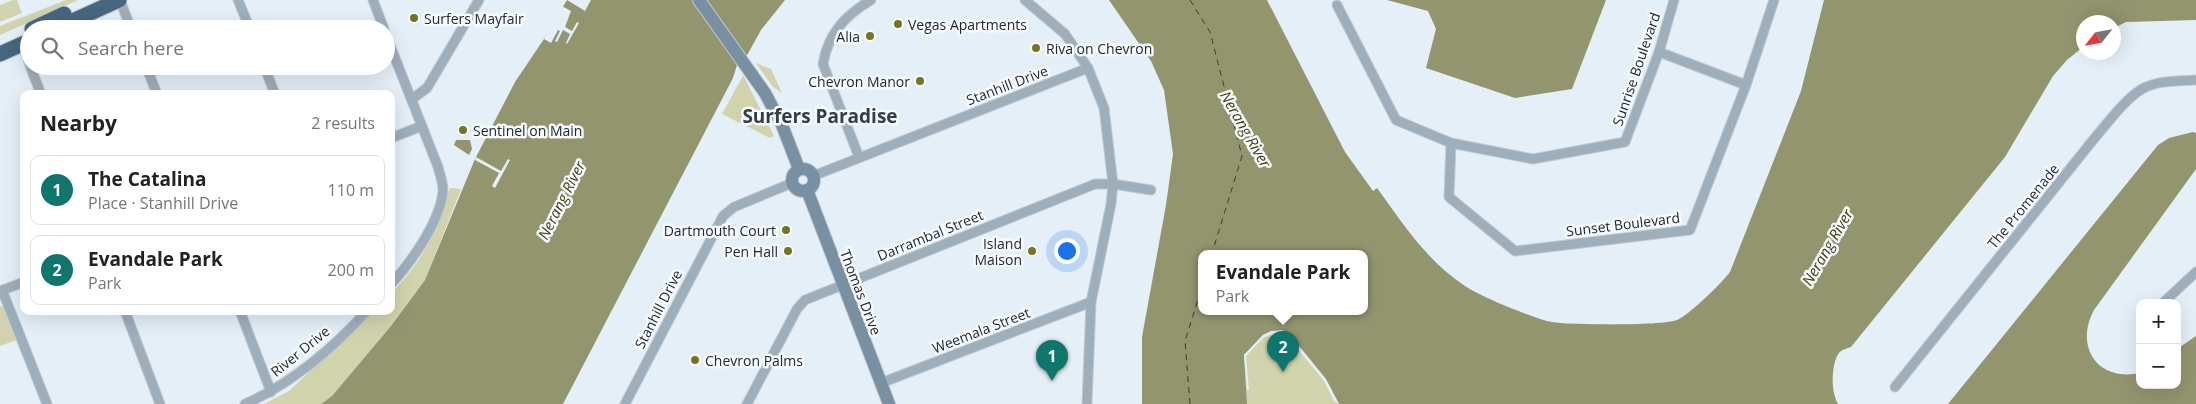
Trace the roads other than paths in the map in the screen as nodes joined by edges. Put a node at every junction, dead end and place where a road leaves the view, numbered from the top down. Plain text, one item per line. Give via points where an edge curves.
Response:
1 (94, 0) edge
2 (119, 0) edge
3 (238, 0) edge
4 (372, 0) edge
5 (479, 0) edge
6 (698, 0) edge
7 (871, 0) edge
8 (1024, 0) edge
9 (1674, 0) edge
10 (1774, 0) edge
11 (1337, 5) dead end
12 (50, 20) edge
13 (74, 20) edge
14 (128, 20) edge
15 (246, 20) edge
16 (380, 20) edge
17 (20, 34) edge
18 (0, 43) edge
19 (20, 44) edge
20 (1659, 52) junction
21 (0, 54) edge
22 (395, 57) edge
23 (1088, 68) junction
24 (34, 75) edge
25 (150, 75) edge
26 (268, 75) edge
27 (2196, 80) edge
28 (1746, 85) junction
29 (39, 90) edge
30 (155, 90) edge
31 (273, 90) edge
32 (412, 99) junction
33 (422, 126) junction
34 (395, 136) edge
35 (1452, 143) junction
36 (859, 157) junction
37 (799, 169) junction
38 (813, 176) junction
39 (792, 183) junction
40 (1113, 184) junction
41 (807, 190) junction
42 (1151, 190) dead end
43 (2196, 272) edge
44 (395, 279) edge
45 (20, 283) edge
46 (842, 285) junction
47 (1, 290) edge
48 (2168, 299) edge
49 (1091, 302) junction
50 (127, 315) edge
51 (242, 315) edge
52 (361, 315) edge
53 (881, 383) junction
54 (1895, 387) dead end
55 (271, 392) junction
56 (47, 404) edge
57 (160, 404) edge
58 (245, 404) edge
59 (625, 404) edge
60 (747, 404) edge
61 (889, 404) edge
62 (1087, 404) edge

1 - 12 highway
2 - 13 highway
2 - 14 street
3 - 15 street
4 - 16 street
5 - 32 street via 427,88
6 - 37 main road via 774,109
7 - 36 street via 844,18 824,54 823,64
8 - 23 street via 1065,34
9 - 20 street, Sunrise Boulevard
10 - 28 street, Sunset Boulevard
11 - 35 street, Sunrise Boulevard via 1396,120
17 - 18 highway
19 - 21 highway
20 - 28 street
20 - 35 street, Sunrise Boulevard via 1625,142 1534,159
22 - 32 street
23 - 36 street, Stanhill Drive
23 - 40 street via 1104,108
24 - 29 street
25 - 30 street
26 - 31 street
27 - 54 street, The Promenade via 2165,82 2142,89 2121,108
28 - 35 street, Sunset Boulevard via 1690,230 1515,251 1449,197
32 - 33 street
33 - 34 street
33 - 44 street via 442,179 443,192 434,220 411,260
36 - 38 street, Stanhill Drive
37 - 38 main road via 806,169
37 - 39 main road via 794,173
38 - 41 main road
39 - 41 main road via 797,189
39 - 59 street, Stanhill Drive via 734,207 723,216
40 - 42 street, Darrambal Street
40 - 46 street, Darrambal Street via 1095,184
40 - 49 street
41 - 46 main road, Thomas Drive
43 - 48 street
45 - 47 street
46 - 53 main road, Thomas Drive
46 - 60 street, Darrambal Street via 798,306
47 - 56 street
49 - 53 street, Weemala Street
49 - 62 street
50 - 57 street
51 - 55 street
52 - 55 street, River Drive via 318,357
53 - 61 main road, Thomas Drive
55 - 58 street, River Drive

